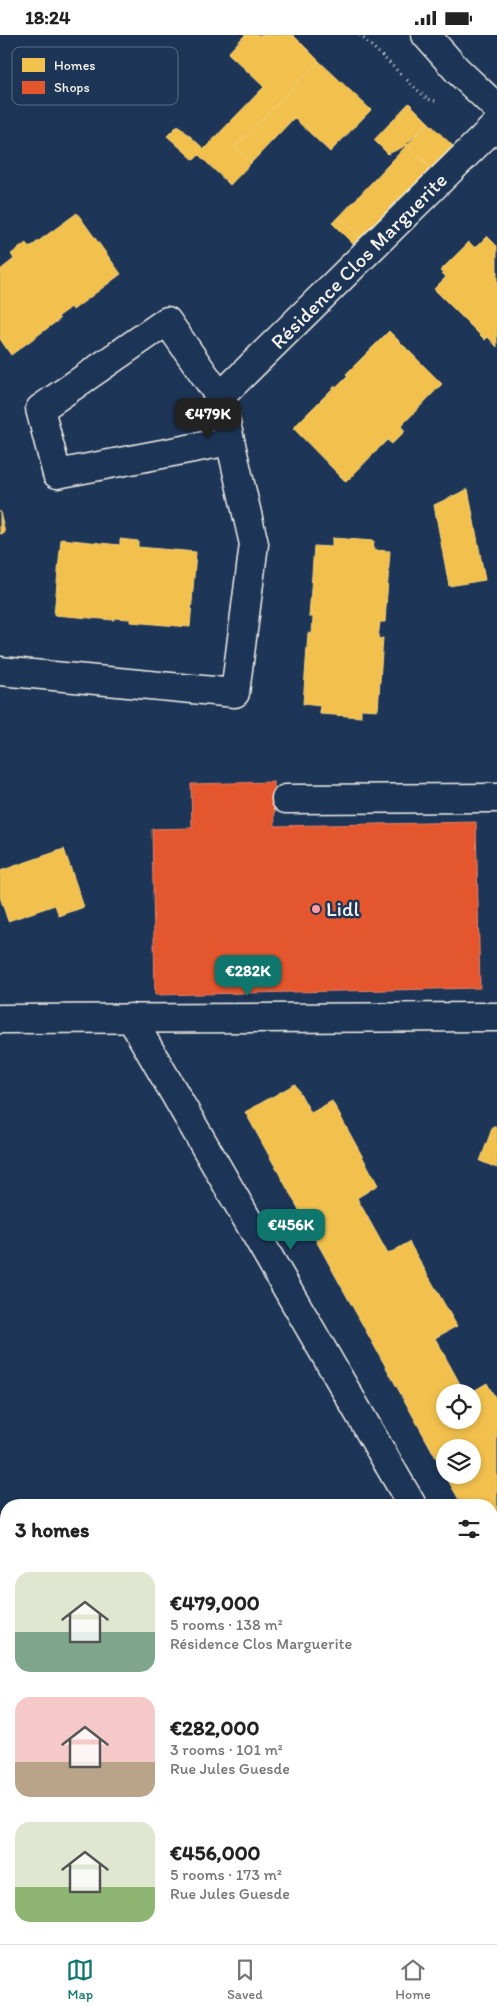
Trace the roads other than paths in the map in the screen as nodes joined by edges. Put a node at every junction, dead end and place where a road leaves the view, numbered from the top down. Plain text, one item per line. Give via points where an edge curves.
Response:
1 (426, 35) edge
2 (497, 109) edge
3 (497, 124) edge
4 (220, 397) junction
5 (230, 441) junction
6 (0, 671) edge
7 (497, 798) edge
8 (286, 799) dead end
9 (497, 1017) edge
10 (131, 1018) junction
11 (0, 1019) edge
12 (409, 1499) edge

1 - 2 street
3 - 4 street, Résidence Clos Marguerite
4 - 5 street
4 - 5 street via 167,321 40,409 58,474
5 - 6 street via 254,544 235,693
7 - 8 street
9 - 10 street
10 - 11 street
10 - 12 street

